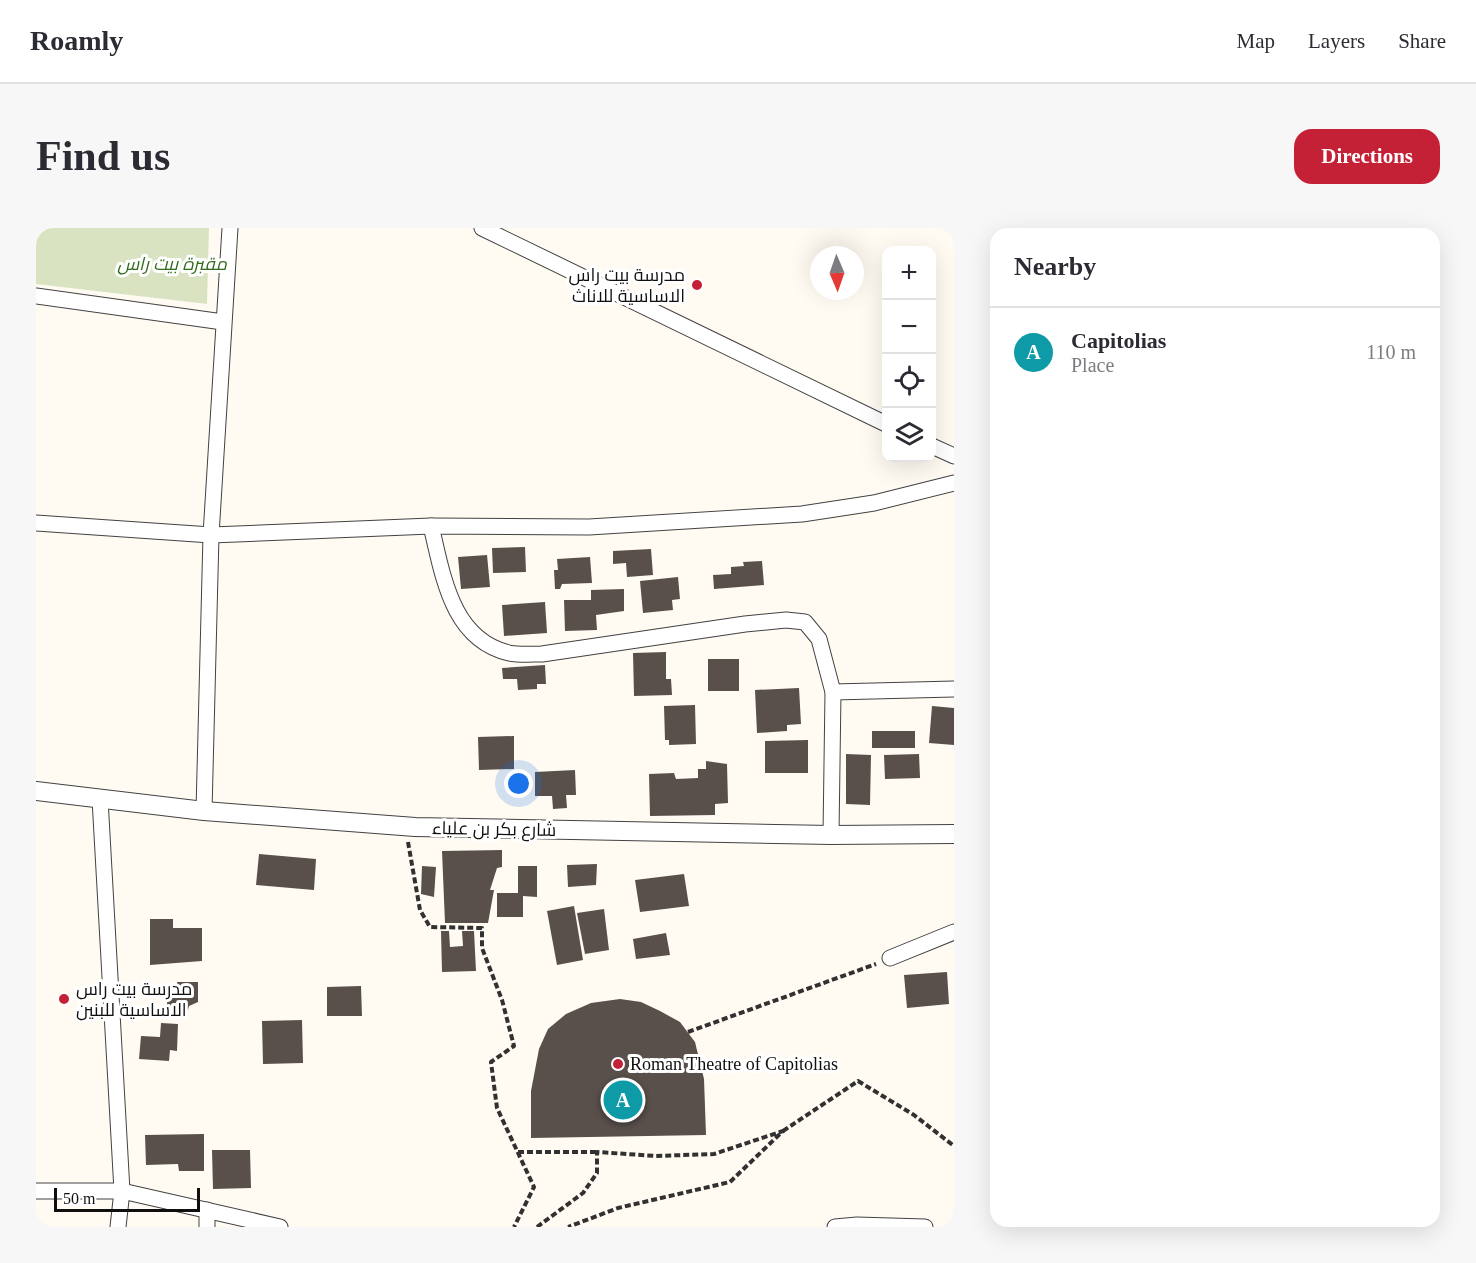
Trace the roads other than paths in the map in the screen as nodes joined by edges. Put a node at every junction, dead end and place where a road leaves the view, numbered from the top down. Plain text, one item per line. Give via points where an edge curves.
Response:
1 (230, 228) edge
2 (482, 228) edge
3 (36, 296) edge
4 (223, 322) junction
5 (882, 422) edge
6 (936, 448) edge
7 (954, 456) edge
8 (954, 483) edge
9 (36, 523) edge
10 (431, 526) junction
11 (211, 535) junction
12 (954, 689) edge
13 (833, 692) junction
14 (36, 791) edge
15 (100, 799) junction
16 (204, 811) junction
17 (954, 834) edge
18 (831, 835) junction
19 (954, 932) edge
20 (890, 958) road end
21 (36, 1191) edge
22 (122, 1191) junction
23 (207, 1210) junction
24 (118, 1227) edge
25 (207, 1227) edge
26 (280, 1227) edge
27 (835, 1227) edge
28 (925, 1227) edge

1 - 4 street
2 - 5 street
3 - 4 street
4 - 11 street
6 - 7 street
8 - 10 street via 874,503 802,514 589,527
9 - 11 street
10 - 11 street
10 - 13 street via 455,613 483,641 509,653 551,654 745,624 805,622 819,639
11 - 16 street
12 - 13 street
13 - 18 street
14 - 15 street, شارع بكر بن علياء
15 - 16 street, شارع بكر بن علياء
15 - 22 street
16 - 18 street, شارع بكر بن علياء via 405,826
17 - 18 street, شارع بكر بن علياء
19 - 20 street
21 - 22 street
22 - 23 street
22 - 24 street
23 - 25 street
23 - 26 street
27 - 28 street

